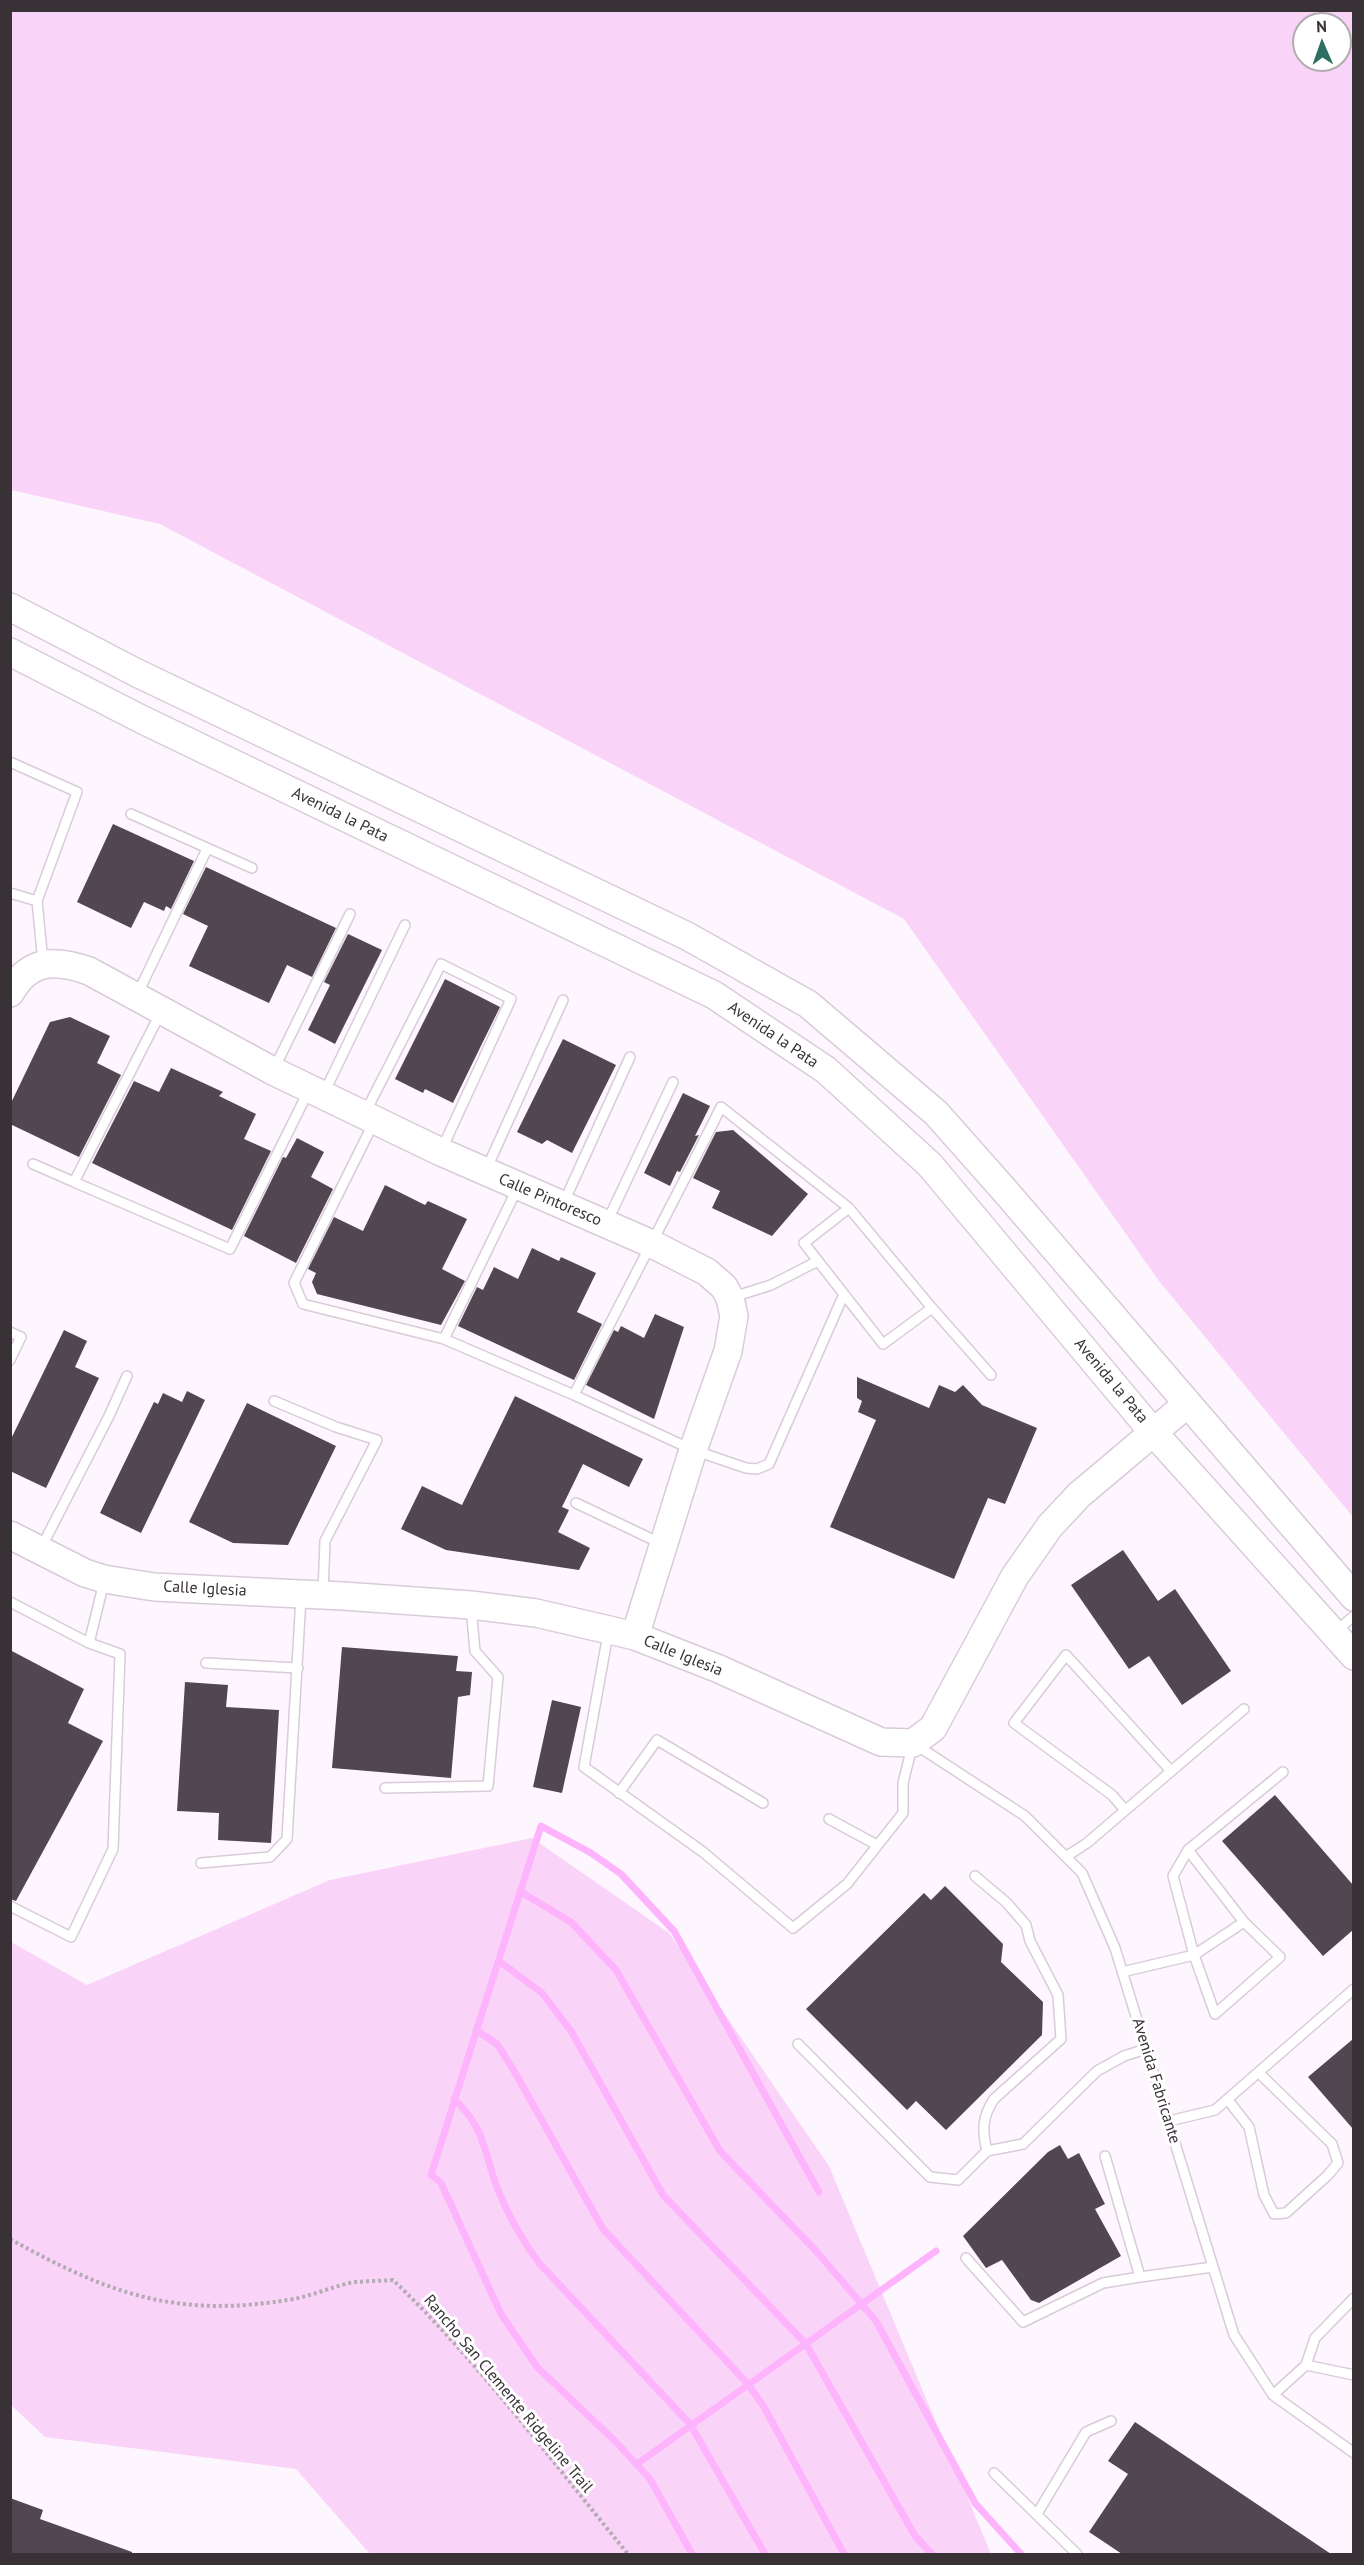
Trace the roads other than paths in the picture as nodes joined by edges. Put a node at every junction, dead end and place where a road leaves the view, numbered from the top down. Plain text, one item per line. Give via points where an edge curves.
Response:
1 (10, 607) edge
2 (10, 652) edge
3 (10, 762) edge
4 (130, 814) dead end
5 (207, 849) junction
6 (252, 868) dead end
7 (10, 893) edge
8 (37, 901) junction
9 (351, 914) dead end
10 (405, 925) dead end
11 (43, 964) junction
12 (10, 993) edge
13 (136, 995) junction
14 (563, 1000) dead end
15 (162, 1009) junction
16 (630, 1057) dead end
17 (273, 1071) junction
18 (673, 1082) dead end
19 (316, 1092) junction
20 (369, 1117) junction
21 (441, 1152) junction
22 (33, 1164) dead end
23 (485, 1172) junction
24 (74, 1182) junction
25 (518, 1186) junction
26 (563, 1205) junction
27 (849, 1208) junction
28 (606, 1224) junction
29 (652, 1244) junction
30 (818, 1261) junction
31 (844, 1294) junction
32 (730, 1298) junction
33 (932, 1308) junction
34 (10, 1332) edge
35 (444, 1339) junction
36 (10, 1360) edge
37 (991, 1375) dead end
38 (127, 1376) dead end
39 (574, 1395) junction
40 (274, 1401) dead end
41 (1187, 1404) junction
42 (1153, 1431) junction
43 (693, 1450) junction
44 (576, 1503) dead end
45 (10, 1535) edge
46 (663, 1544) junction
47 (40, 1550) junction
48 (104, 1579) junction
49 (312, 1594) junction
50 (1353, 1597) edge
51 (10, 1602) edge
52 (471, 1605) junction
53 (1344, 1624) edge
54 (609, 1629) junction
55 (635, 1636) junction
56 (89, 1643) junction
57 (1353, 1656) edge
58 (206, 1663) dead end
59 (298, 1668) junction
60 (1244, 1709) dead end
61 (912, 1743) junction
62 (1171, 1771) junction
63 (1283, 1772) dead end
64 (385, 1788) dead end
65 (619, 1793) junction
66 (763, 1803) dead end
67 (1125, 1810) junction
68 (829, 1819) dead end
69 (877, 1845) junction
70 (1188, 1850) junction
71 (1066, 1856) junction
72 (201, 1863) dead end
73 (975, 1876) dead end
74 (10, 1906) edge
75 (1244, 1922) junction
76 (1194, 1955) junction
77 (1122, 1972) junction
78 (1353, 1989) edge
79 (798, 2044) dead end
80 (1146, 2049) junction
81 (1259, 2073) junction
82 (1228, 2100) junction
83 (1169, 2121) junction
84 (987, 2151) junction
85 (1105, 2156) dead end
86 (966, 2258) dead end
87 (1214, 2267) junction
88 (1140, 2277) junction
89 (1353, 2298) edge
90 (1306, 2365) junction
91 (1353, 2376) edge
92 (1273, 2395) junction
93 (1111, 2421) dead end
94 (1353, 2453) edge
95 (994, 2473) dead end
96 (1037, 2514) junction
97 (1077, 2554) edge

1 - 41 main road via 147,678 687,936 808,1004 936,1113
2 - 42 main road, Avenida la Pata via 714,995 826,1070 930,1165
3 - 8 lane via 77,792
4 - 5 lane
5 - 6 lane
5 - 13 lane
7 - 8 lane
8 - 11 lane
9 - 17 lane
10 - 19 lane
11 - 12 main road via 18,980
11 - 13 main road, Calle Pintoresco via 67,963 89,970
13 - 15 main road, Calle Pintoresco
14 - 23 lane
15 - 17 main road, Calle Pintoresco
15 - 24 lane
16 - 26 lane
17 - 19 main road, Calle Pintoresco
18 - 28 lane
19 - 20 main road, Calle Pintoresco
19 - 24 lane via 230,1249
20 - 21 main road, Calle Pintoresco
20 - 21 lane via 441,964 511,999
20 - 35 lane via 294,1282 303,1304
21 - 23 main road, Calle Pintoresco
22 - 24 lane
23 - 25 main road, Calle Pintoresco
25 - 26 main road, Calle Pintoresco
25 - 35 lane
26 - 28 main road, Calle Pintoresco
27 - 29 lane via 721,1107
27 - 30 lane via 804,1242
27 - 33 lane
28 - 29 main road, Calle Pintoresco
29 - 32 main road, Calle Pintoresco via 707,1272
29 - 39 lane
30 - 31 lane
30 - 32 lane via 771,1285
31 - 33 lane via 883,1344
31 - 43 lane via 769,1464 746,1468
32 - 43 main road via 732,1334
33 - 37 lane
34 - 36 lane via 21,1336
35 - 39 lane
38 - 47 lane
39 - 43 lane
40 - 49 lane via 377,1440 325,1542
41 - 42 main road
41 - 50 main road
42 - 53 main road, Avenida la Pata
42 - 61 main road via 1079,1495 1034,1545 933,1728
43 - 46 main road
44 - 46 lane
45 - 47 main road, Calle Iglesia
46 - 55 main road
47 - 48 main road, Calle Iglesia
48 - 49 main road, Calle Iglesia via 154,1587
48 - 56 lane
49 - 52 main road, Calle Iglesia
49 - 59 lane
51 - 56 lane
52 - 54 main road, Calle Iglesia via 536,1613
52 - 64 lane via 475,1651 498,1677 488,1786
53 - 57 main road, Avenida la Pata
54 - 55 main road, Calle Iglesia
54 - 65 lane via 584,1767
55 - 61 main road, Calle Iglesia via 881,1742
56 - 74 lane via 120,1654 113,1849 70,1937
58 - 59 lane
59 - 72 lane via 288,1839 270,1857
60 - 62 lane
61 - 69 lane via 903,1783 903,1813
61 - 71 lane, Avenida Fabricante via 1025,1816
62 - 67 lane
62 - 67 lane via 1066,1655 1014,1723 1112,1794
63 - 70 lane
65 - 66 lane via 657,1740
65 - 69 lane via 703,1852 793,1928 847,1884
67 - 71 lane
68 - 69 lane
70 - 75 lane
70 - 76 lane via 1173,1876
71 - 77 lane, Avenida Fabricante via 1082,1873
73 - 84 lane via 1026,1925 1030,1941 1058,1995 1061,2015 1061,2039 1001,2092 987,2110 982,2130
75 - 76 lane
75 - 76 lane via 1280,1957 1215,2014
76 - 77 lane
77 - 80 lane, Avenida Fabricante
78 - 81 lane
79 - 84 lane via 930,2177 958,2180
80 - 83 lane, Avenida Fabricante
80 - 84 lane via 1097,2071 1023,2144
81 - 82 lane
81 - 82 lane via 1332,2144 1338,2163 1286,2213 1274,2214 1264,2195 1249,2127
82 - 83 lane via 1215,2110
83 - 87 lane, Avenida Fabricante
85 - 88 lane
86 - 88 lane via 1023,2322 1103,2283
87 - 88 lane
87 - 92 lane, Avenida Fabricante via 1234,2335
89 - 90 lane via 1315,2338
90 - 91 lane
90 - 92 lane
92 - 94 lane, Avenida Fabricante
93 - 96 lane via 1086,2432
95 - 96 lane
96 - 97 lane

